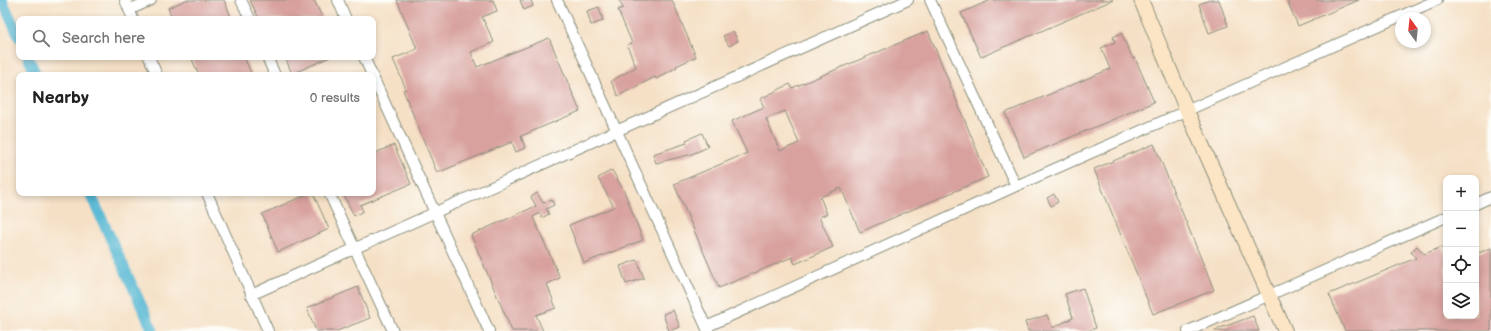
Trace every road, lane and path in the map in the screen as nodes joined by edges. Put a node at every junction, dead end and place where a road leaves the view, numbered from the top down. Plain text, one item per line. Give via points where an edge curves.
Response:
1 (125, 0) edge
2 (151, 0) edge
3 (241, 0) edge
4 (338, 0) edge
5 (557, 0) edge
6 (908, 0) edge
7 (930, 0) edge
8 (1142, 0) edge
9 (1437, 0) edge
10 (131, 15) edge
11 (249, 16) edge
12 (345, 16) edge
13 (150, 60) edge
14 (268, 60) edge
15 (365, 60) edge
16 (156, 72) edge
17 (274, 72) edge
18 (370, 72) edge
19 (376, 85) edge
20 (1188, 111) junction
21 (618, 132) junction
22 (1016, 186) junction
23 (208, 196) edge
24 (330, 196) edge
25 (1491, 197) edge
26 (1479, 203) edge
27 (434, 212) junction
28 (1443, 218) edge
29 (355, 249) junction
30 (251, 295) junction
31 (1269, 295) junction
32 (707, 329) edge
33 (268, 331) edge
34 (393, 331) edge
35 (489, 331) edge
36 (1188, 331) edge
37 (1285, 331) edge

1 - 10 street
2 - 10 street
3 - 11 street
4 - 12 street
5 - 21 street
6 - 21 street
7 - 22 street
8 - 20 street
9 - 20 street
13 - 16 street
14 - 17 street
15 - 18 street
19 - 27 street
20 - 22 street
20 - 31 street
21 - 27 street
21 - 32 street
22 - 32 street
23 - 30 street
24 - 29 street
25 - 26 street
27 - 29 street
27 - 35 street
28 - 31 street
29 - 30 street
29 - 34 street
30 - 33 street
31 - 36 street
31 - 37 street

